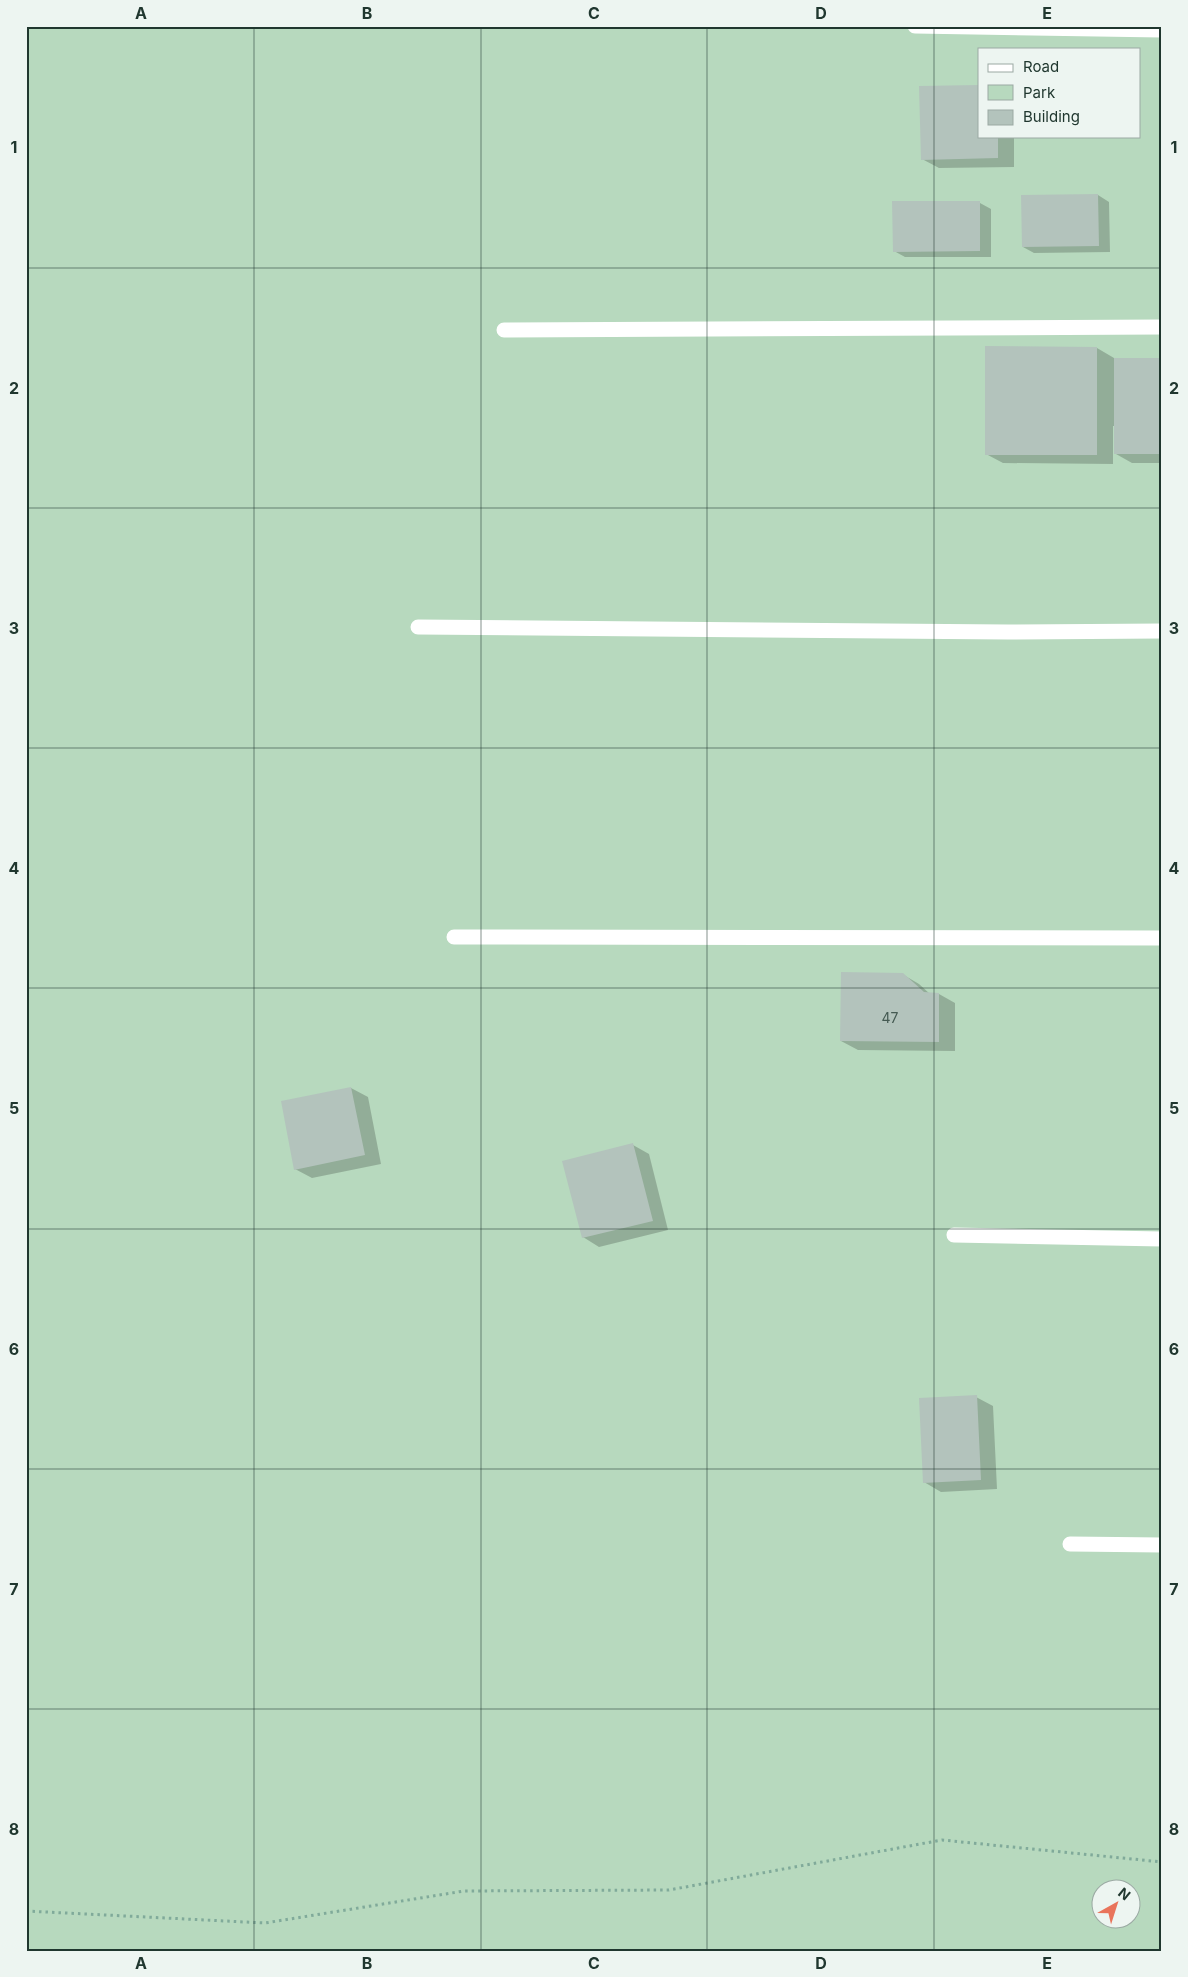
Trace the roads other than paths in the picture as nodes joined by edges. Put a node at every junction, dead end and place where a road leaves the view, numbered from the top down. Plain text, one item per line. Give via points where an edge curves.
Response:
1 (915, 26) edge
2 (1162, 30) edge
3 (1162, 327) edge
4 (504, 330) dead end
5 (418, 627) dead end
6 (1162, 631) edge
7 (454, 937) dead end
8 (1162, 938) edge
9 (954, 1235) dead end
10 (1162, 1239) edge
11 (1070, 1544) dead end
12 (1162, 1545) edge

1 - 2 street
3 - 4 street
5 - 6 street
7 - 8 street
9 - 10 street
11 - 12 street

